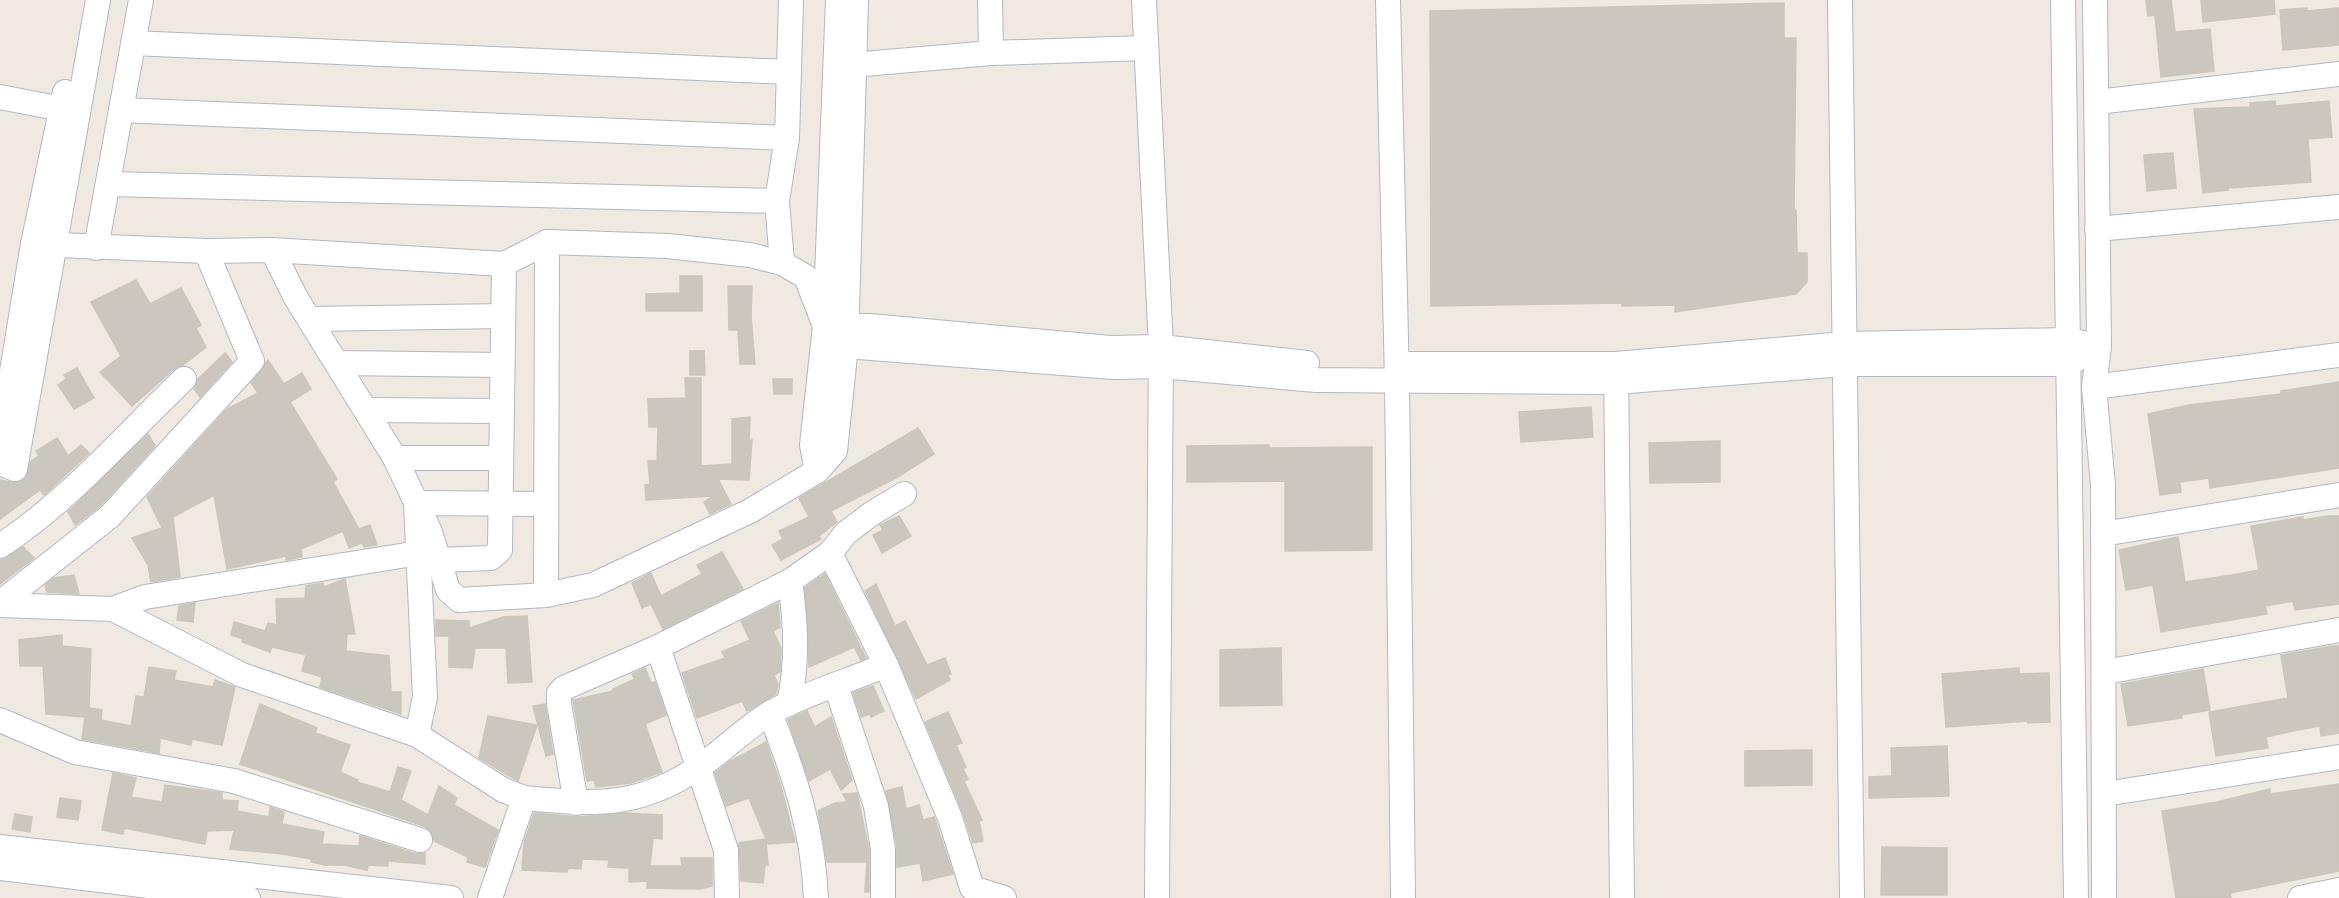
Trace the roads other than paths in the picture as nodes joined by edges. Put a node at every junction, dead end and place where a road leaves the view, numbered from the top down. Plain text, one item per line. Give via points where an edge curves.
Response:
1 (82, 0) edge
2 (98, 0) edge
3 (141, 0) edge
4 (791, 0) edge
5 (838, 0) edge
6 (856, 0) edge
7 (990, 0) edge
8 (1144, 0) edge
9 (1388, 0) edge
10 (1840, 0) edge
11 (2063, 0) edge
12 (2095, 0) edge
13 (133, 43) junction
14 (1145, 48) junction
15 (991, 53) junction
16 (852, 64) junction
17 (789, 72) junction
18 (2339, 74) edge
19 (0, 97) edge
20 (2097, 102) junction
21 (62, 109) junction
22 (121, 110) junction
23 (787, 138) junction
24 (108, 184) junction
25 (777, 201) junction
26 (2339, 207) edge
27 (2097, 229) junction
28 (547, 242) junction
29 (44, 244) junction
30 (96, 248) junction
31 (273, 250) junction
32 (206, 251) junction
33 (782, 263) junction
34 (504, 264) junction
35 (503, 316) junction
36 (310, 319) junction
37 (839, 332) junction
38 (2068, 340) junction
39 (2099, 346) junction
40 (1844, 354) junction
41 (2339, 356) edge
42 (1161, 357) junction
43 (337, 363) junction
44 (2068, 364) junction
45 (502, 365) junction
46 (1397, 373) junction
47 (1616, 373) junction
48 (184, 379) dead end
49 (2094, 387) junction
50 (368, 410) junction
51 (501, 411) junction
52 (0, 444) edge
53 (395, 458) junction
54 (500, 458) junction
55 (0, 464) edge
56 (904, 494) dead end
57 (2339, 495) edge
58 (416, 503) junction
59 (546, 504) junction
60 (499, 505) junction
61 (2103, 534) junction
62 (0, 546) edge
63 (830, 553) junction
64 (429, 557) junction
65 (790, 581) junction
66 (546, 595) junction
67 (0, 604) edge
68 (113, 609) junction
69 (2339, 630) edge
70 (658, 647) junction
71 (886, 665) junction
72 (2104, 672) junction
73 (836, 686) junction
74 (779, 709) junction
75 (0, 720) edge
76 (417, 735) junction
77 (2339, 757) edge
78 (697, 768) junction
79 (2105, 794) junction
80 (524, 798) junction
81 (576, 803) junction
82 (420, 840) dead end
83 (0, 847) edge
84 (0, 868) edge
85 (185, 885) edge
86 (2339, 890) edge
87 (248, 898) edge
88 (451, 898) edge
89 (490, 898) edge
90 (727, 898) edge
91 (816, 898) edge
92 (883, 898) edge
93 (1004, 898) edge
94 (1157, 898) edge
95 (1403, 898) edge
96 (1622, 898) edge
97 (1852, 898) edge
98 (2076, 898) edge
99 (2104, 898) edge
100 (2300, 898) edge

1 - 21 street
2 - 29 street
3 - 13 street
4 - 17 street
5 - 37 street
6 - 16 street
7 - 15 street
8 - 14 street
9 - 46 street
10 - 40 street
11 - 38 street
12 - 20 street
13 - 17 street
13 - 22 street
14 - 15 street
14 - 42 street
15 - 16 street
16 - 37 street
17 - 23 street
18 - 20 street
19 - 21 street
20 - 27 street
21 - 29 street
22 - 23 street
22 - 24 street
23 - 25 street
24 - 25 street
24 - 30 street
25 - 33 street
26 - 27 street
27 - 39 street
28 - 33 street via 668,246 750,255
28 - 34 street
28 - 59 street
29 - 30 street
29 - 52 street
29 - 55 street via 15,469
30 - 32 street
31 - 32 street
31 - 34 street
31 - 36 street
32 - 67 street via 252,361 110,516
33 - 37 street via 806,277
34 - 35 street
35 - 36 street
35 - 45 street
36 - 43 street
37 - 42 street via 1110,348
37 - 66 street via 812,445 817,471 750,511 593,585
38 - 39 street
38 - 40 street
38 - 44 street
39 - 44 street
39 - 49 street
40 - 44 street
40 - 47 street
40 - 97 street
41 - 49 street
42 - 46 street via 1319,364
42 - 94 street
43 - 45 street
43 - 50 street
44 - 98 street
45 - 51 street
46 - 47 street
46 - 95 street
47 - 96 street
48 - 62 street via 62,499
49 - 61 street
50 - 51 street
50 - 53 street
51 - 54 street
53 - 54 street
53 - 58 street
54 - 60 street
56 - 63 street via 846,533
57 - 61 street
58 - 60 street
58 - 64 street
59 - 60 street
59 - 66 street
60 - 64 street via 500,550 491,558
61 - 72 street
63 - 65 street
63 - 71 street
64 - 66 street via 448,590 459,600
64 - 68 street via 145,597
64 - 76 street via 425,697
65 - 70 street
65 - 74 street via 797,629 795,675
67 - 68 street
68 - 76 street via 242,675
69 - 72 street
70 - 78 street
70 - 81 street via 559,693
71 - 73 street
71 - 93 street via 950,818 972,888
72 - 79 street
73 - 74 street
73 - 92 street via 876,806 883,849
74 - 78 street
74 - 91 street via 797,781
75 - 82 street via 75,752 234,781
76 - 80 street via 503,790
77 - 79 street
78 - 81 street via 645,794 615,802
78 - 90 street via 726,850
79 - 99 street
80 - 81 street
80 - 89 street
83 - 85 street
84 - 85 street
85 - 87 street
85 - 88 street
86 - 100 street

